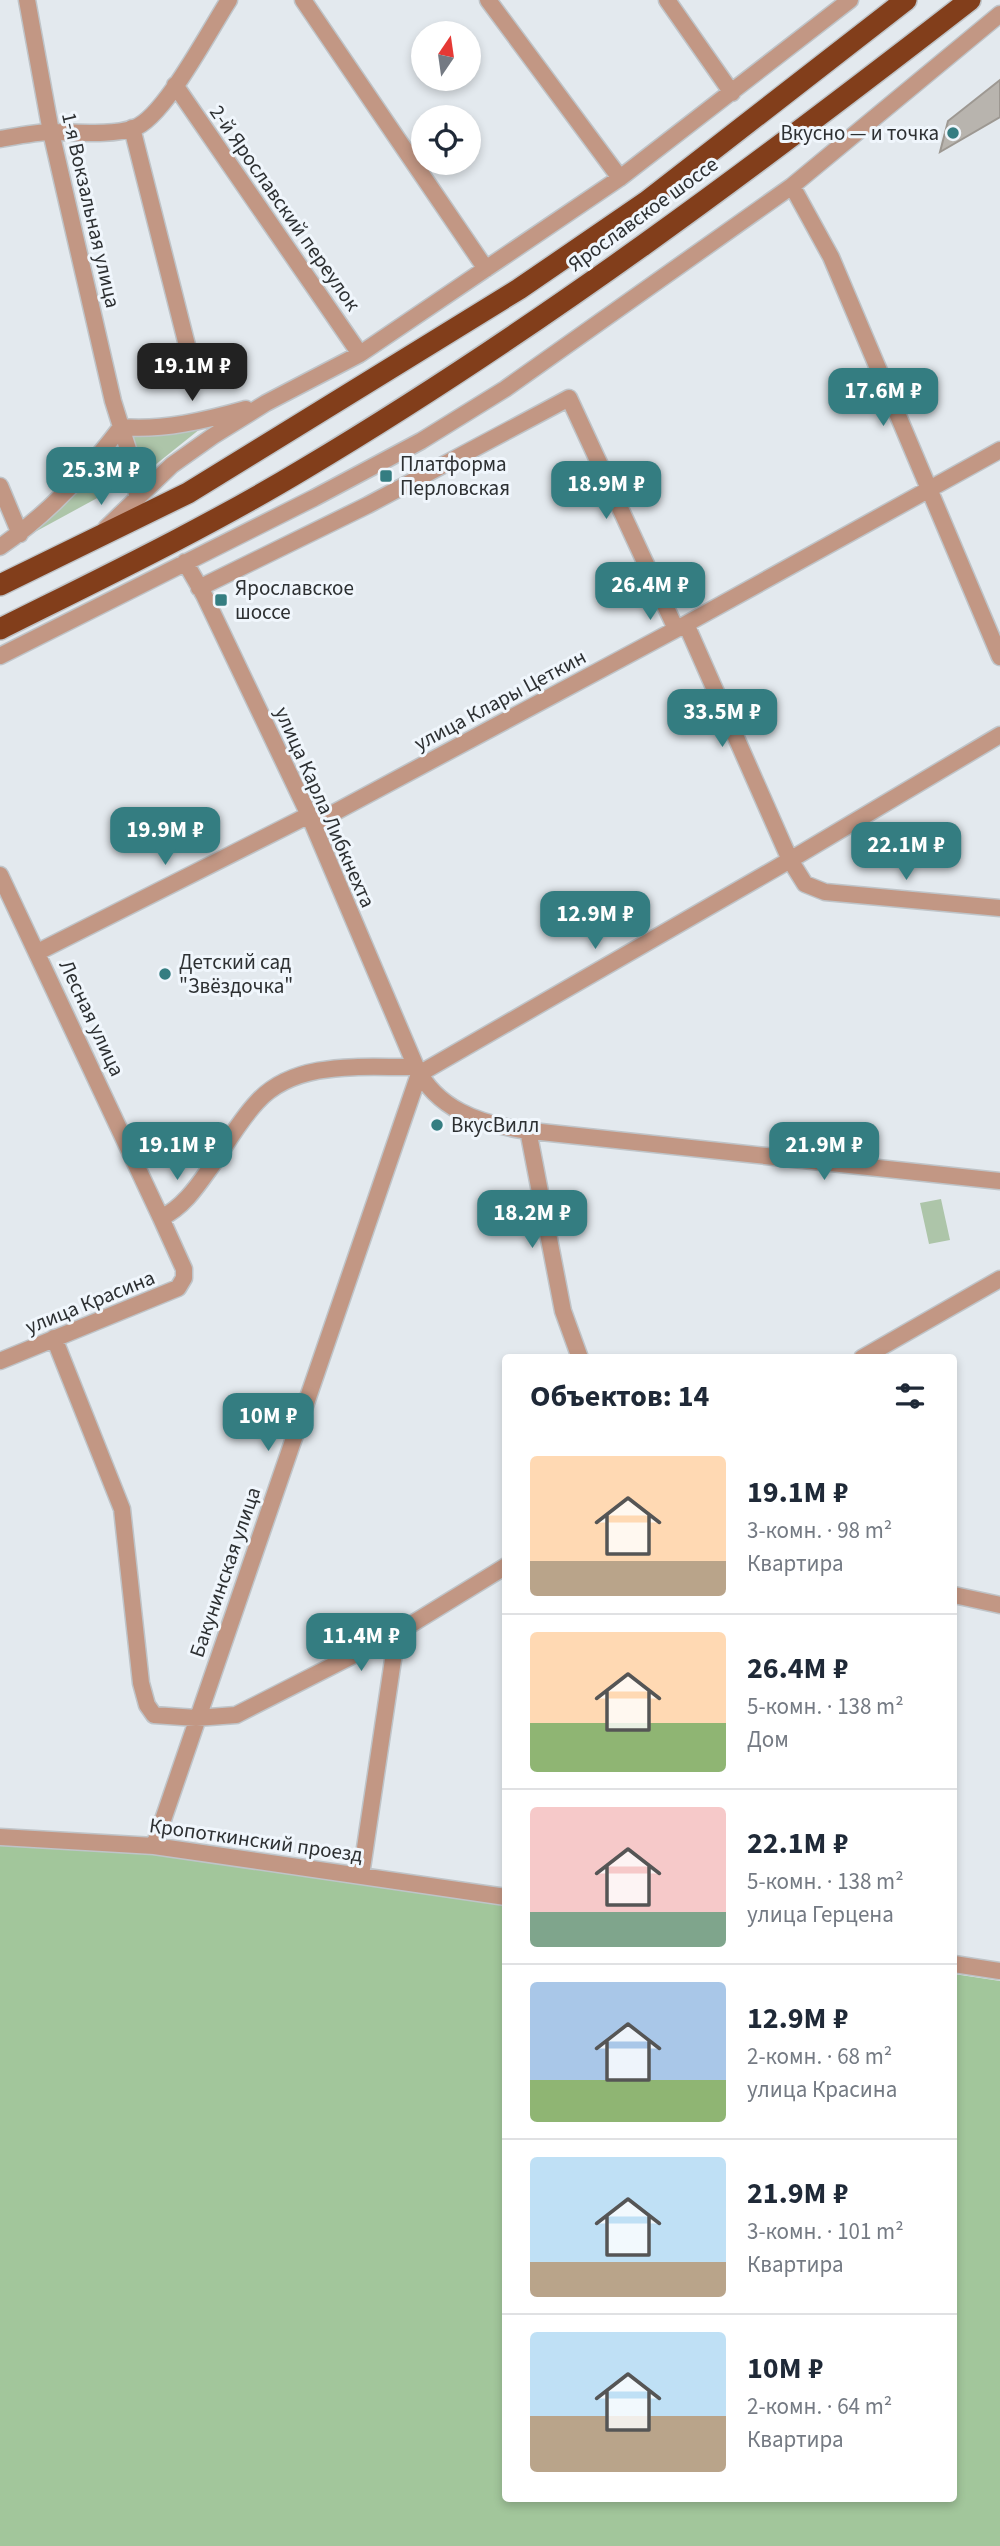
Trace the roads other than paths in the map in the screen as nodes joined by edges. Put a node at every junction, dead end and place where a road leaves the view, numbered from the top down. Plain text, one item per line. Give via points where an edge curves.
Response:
1 (27, 0) edge
2 (229, 0) edge
3 (303, 0) edge
4 (488, 0) edge
5 (667, 0) edge
6 (850, 0) edge
7 (906, 0) edge
8 (970, 0) edge
9 (1000, 15) edge
10 (175, 85) junction
11 (732, 93) junction
12 (132, 128) junction
13 (51, 132) junction
14 (0, 139) edge
15 (620, 178) junction
16 (792, 186) junction
17 (486, 269) junction
18 (360, 354) junction
19 (193, 369) dead end
20 (266, 403) junction
21 (121, 428) junction
22 (1000, 450) edge
23 (98, 458) junction
24 (131, 463) junction
25 (0, 486) edge
26 (928, 489) junction
27 (137, 498) junction
28 (20, 534) junction
29 (91, 542) junction
30 (0, 547) edge
31 (185, 562) junction
32 (0, 585) edge
33 (199, 588) junction
34 (681, 626) junction
35 (0, 629) edge
36 (0, 656) edge
37 (1000, 657) edge
38 (1000, 735) edge
39 (311, 820) junction
40 (790, 860) junction
41 (0, 875) edge
42 (1000, 908) edge
43 (38, 952) junction
44 (418, 1070) junction
45 (528, 1130) junction
46 (1000, 1181) edge
47 (161, 1218) junction
48 (1000, 1279) edge
49 (54, 1338) junction
50 (579, 1354) edge
51 (869, 1354) edge
52 (0, 1361) edge
53 (502, 1568) edge
54 (957, 1596) edge
55 (1000, 1605) edge
56 (397, 1633) junction
57 (196, 1718) junction
58 (0, 1837) edge
59 (154, 1846) junction
60 (361, 1875) junction
61 (502, 1896) edge
62 (957, 1964) edge
63 (1000, 1971) edge

1 - 13 street, 1-я Вокзальная улица
2 - 10 street
3 - 17 street
4 - 15 street
5 - 11 street
6 - 11 street
7 - 29 highway, Ярославское шоссе via 646,202 519,289 188,493
8 - 35 highway, Ярославское шоссе via 826,112 461,371 177,541
9 - 16 street
10 - 12 street via 147,121
10 - 18 street, 2-й Ярославский переулок
11 - 15 street
12 - 13 street
12 - 19 street
13 - 14 street
13 - 21 street, 1-я Вокзальная улица
15 - 17 street
16 - 26 street via 831,257
16 - 31 street via 505,390 421,441
17 - 18 street
18 - 20 street
20 - 21 street via 217,417
20 - 27 street via 172,465
21 - 23 street
21 - 24 street, 1-я Вокзальная улица
22 - 26 street, улица Клары Цеткин
23 - 24 street
23 - 28 street
24 - 27 street, 1-я Вокзальная улица
25 - 28 street
26 - 34 street, улица Клары Цеткин
26 - 37 street
27 - 29 street
28 - 30 street
29 - 32 highway, Ярославское шоссе
31 - 33 street, улица Карла Либкнехта
31 - 36 street
33 - 34 street via 569,398
33 - 39 street, улица Карла Либкнехта
34 - 39 street, улица Клары Цеткин
34 - 40 street
38 - 40 street
39 - 43 street, улица Клары Цеткин
39 - 44 street, улица Карла Либкнехта
40 - 42 street via 805,884 825,892
40 - 44 street
41 - 43 street, Лесная улица
43 - 47 street, Лесная улица
44 - 45 street, улица Карла Либкнехта via 432,1092 458,1112
44 - 47 street via 327,1069 276,1086 257,1102 182,1205
44 - 57 street, Бакунинская улица
45 - 46 street, улица Карла Либкнехта
45 - 50 street via 563,1311
47 - 49 street, улица Красина via 184,1269 182,1283
48 - 51 street
49 - 52 street, улица Красина
49 - 57 street via 122,1509 147,1705 154,1714
53 - 56 street
54 - 55 street
56 - 57 street via 236,1715
56 - 60 street
57 - 59 street, Бакунинская улица
58 - 59 street, Кропоткинский проезд
59 - 60 street, Кропоткинский проезд
60 - 61 street, Кропоткинский проезд
62 - 63 street

